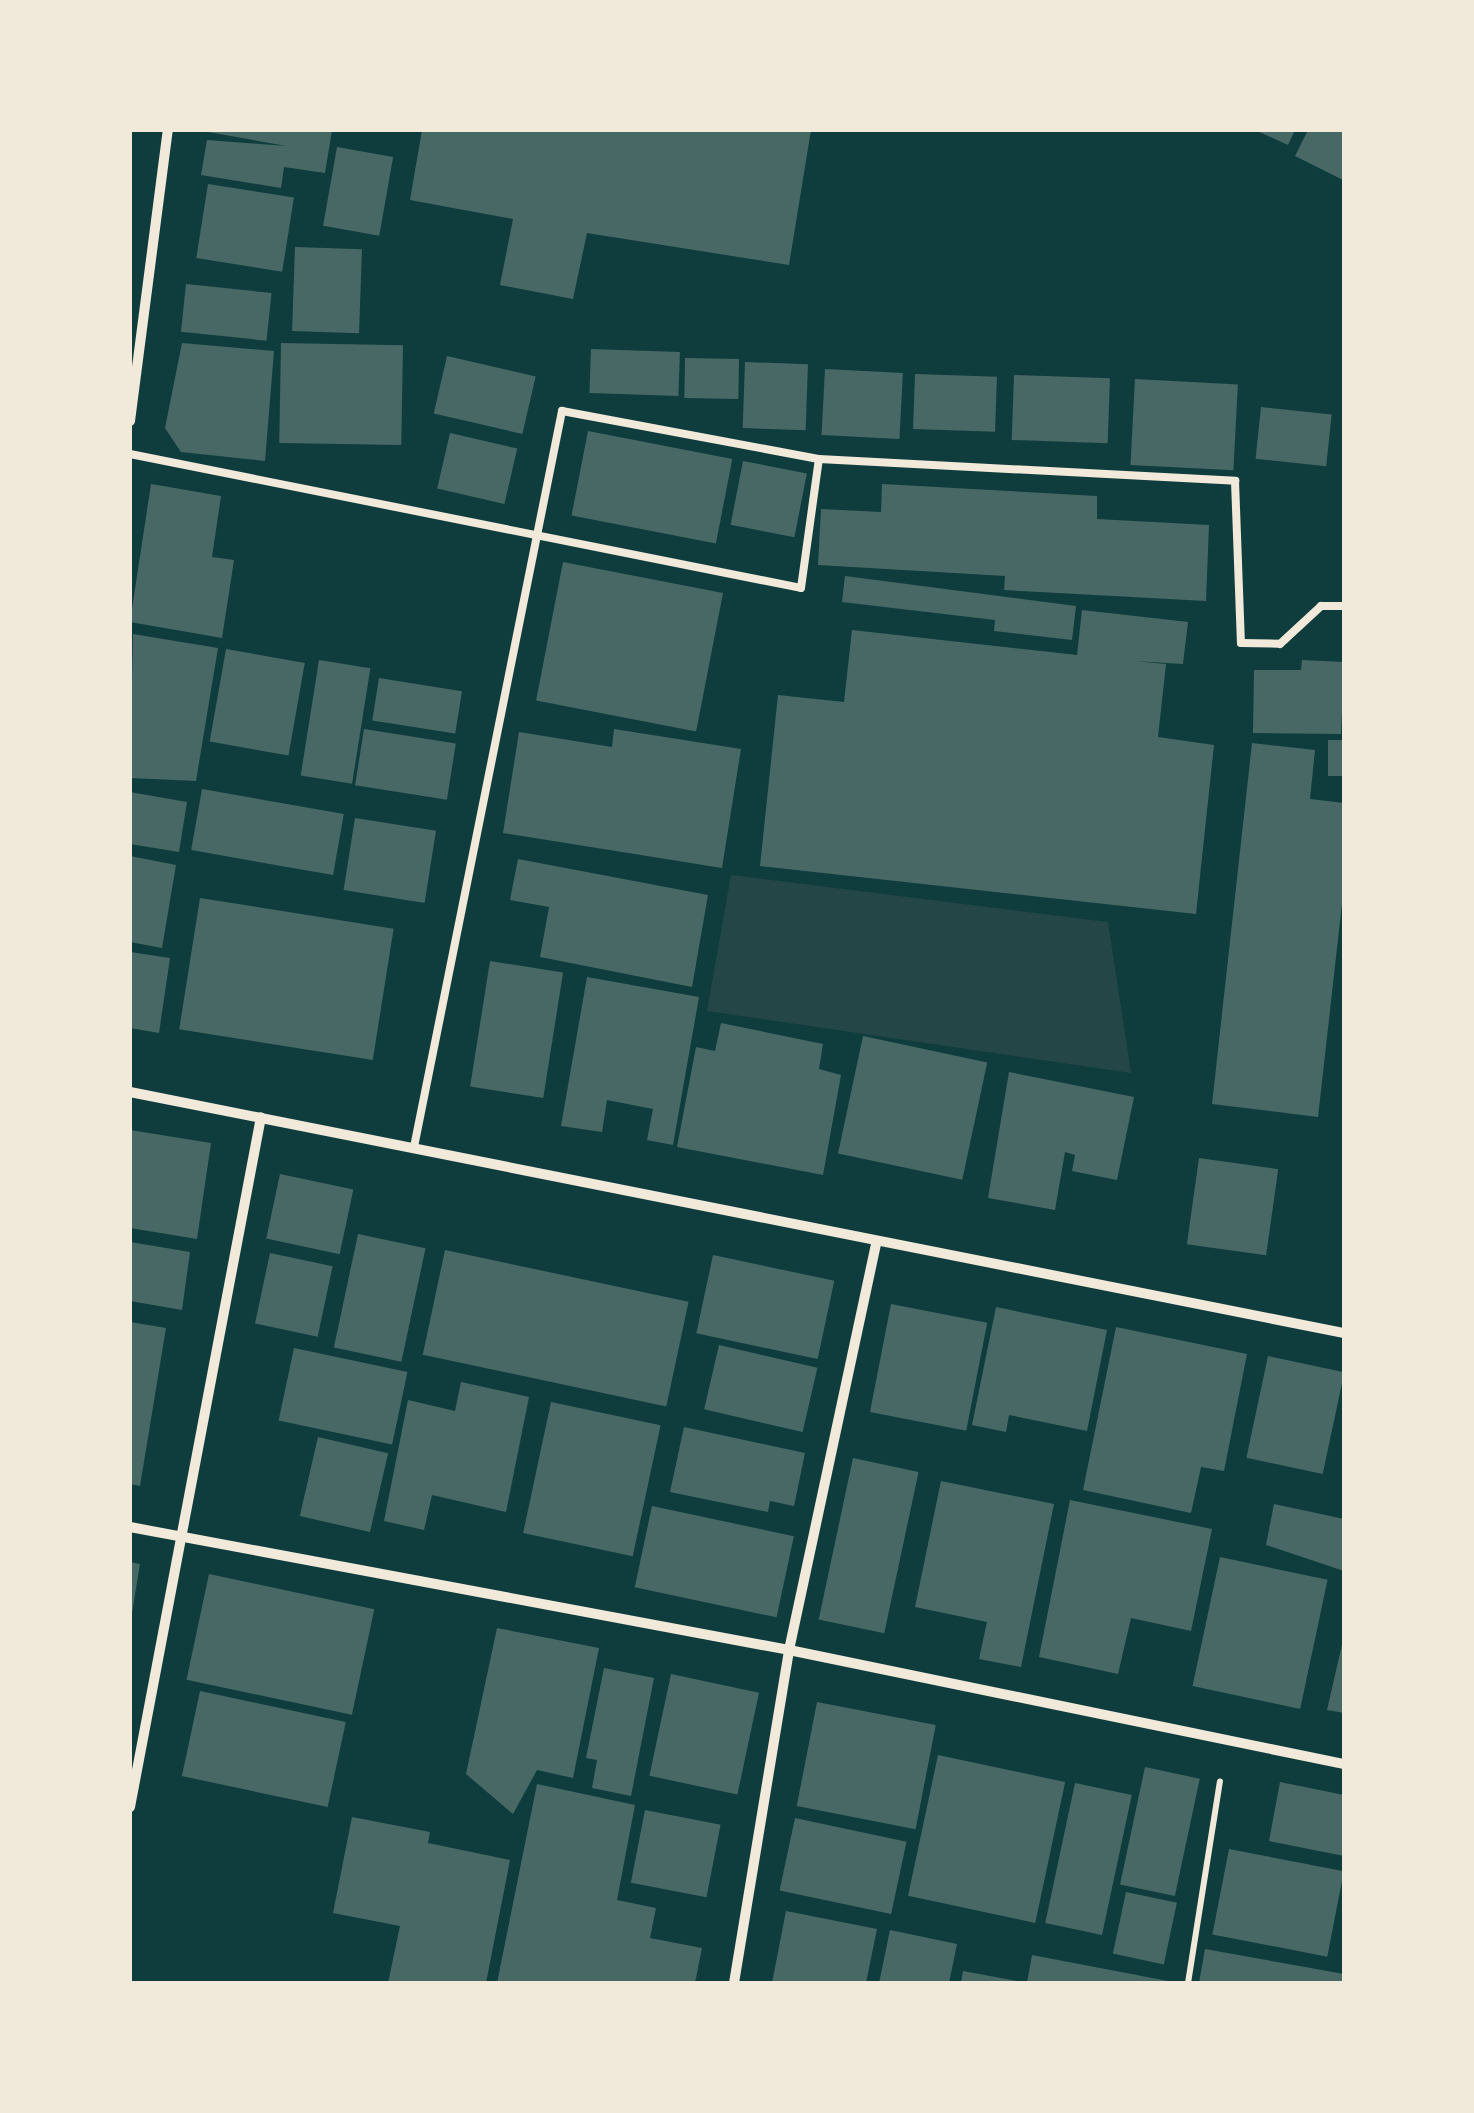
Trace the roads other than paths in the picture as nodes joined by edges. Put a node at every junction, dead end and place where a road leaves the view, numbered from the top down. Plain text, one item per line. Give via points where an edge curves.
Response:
1 (168, 130) edge
2 (130, 421) edge
3 (130, 454) edge
4 (819, 458) junction
5 (534, 531) junction
6 (1344, 606) edge
7 (130, 1092) edge
8 (261, 1117) junction
9 (414, 1147) junction
10 (876, 1243) junction
11 (1344, 1333) edge
12 (130, 1527) edge
13 (182, 1536) junction
14 (790, 1650) junction
15 (1344, 1764) edge
16 (130, 1807) edge
17 (734, 1983) edge

1 - 2 street
3 - 5 lane
4 - 5 lane via 562,411
4 - 5 lane via 801,588
4 - 6 lane via 1235,481 1241,643 1280,644 1321,606
5 - 9 lane
7 - 8 street
8 - 9 street
8 - 13 street
9 - 10 street
10 - 11 street
10 - 14 street
12 - 13 street
13 - 14 street
13 - 16 street
14 - 15 street
14 - 17 street

